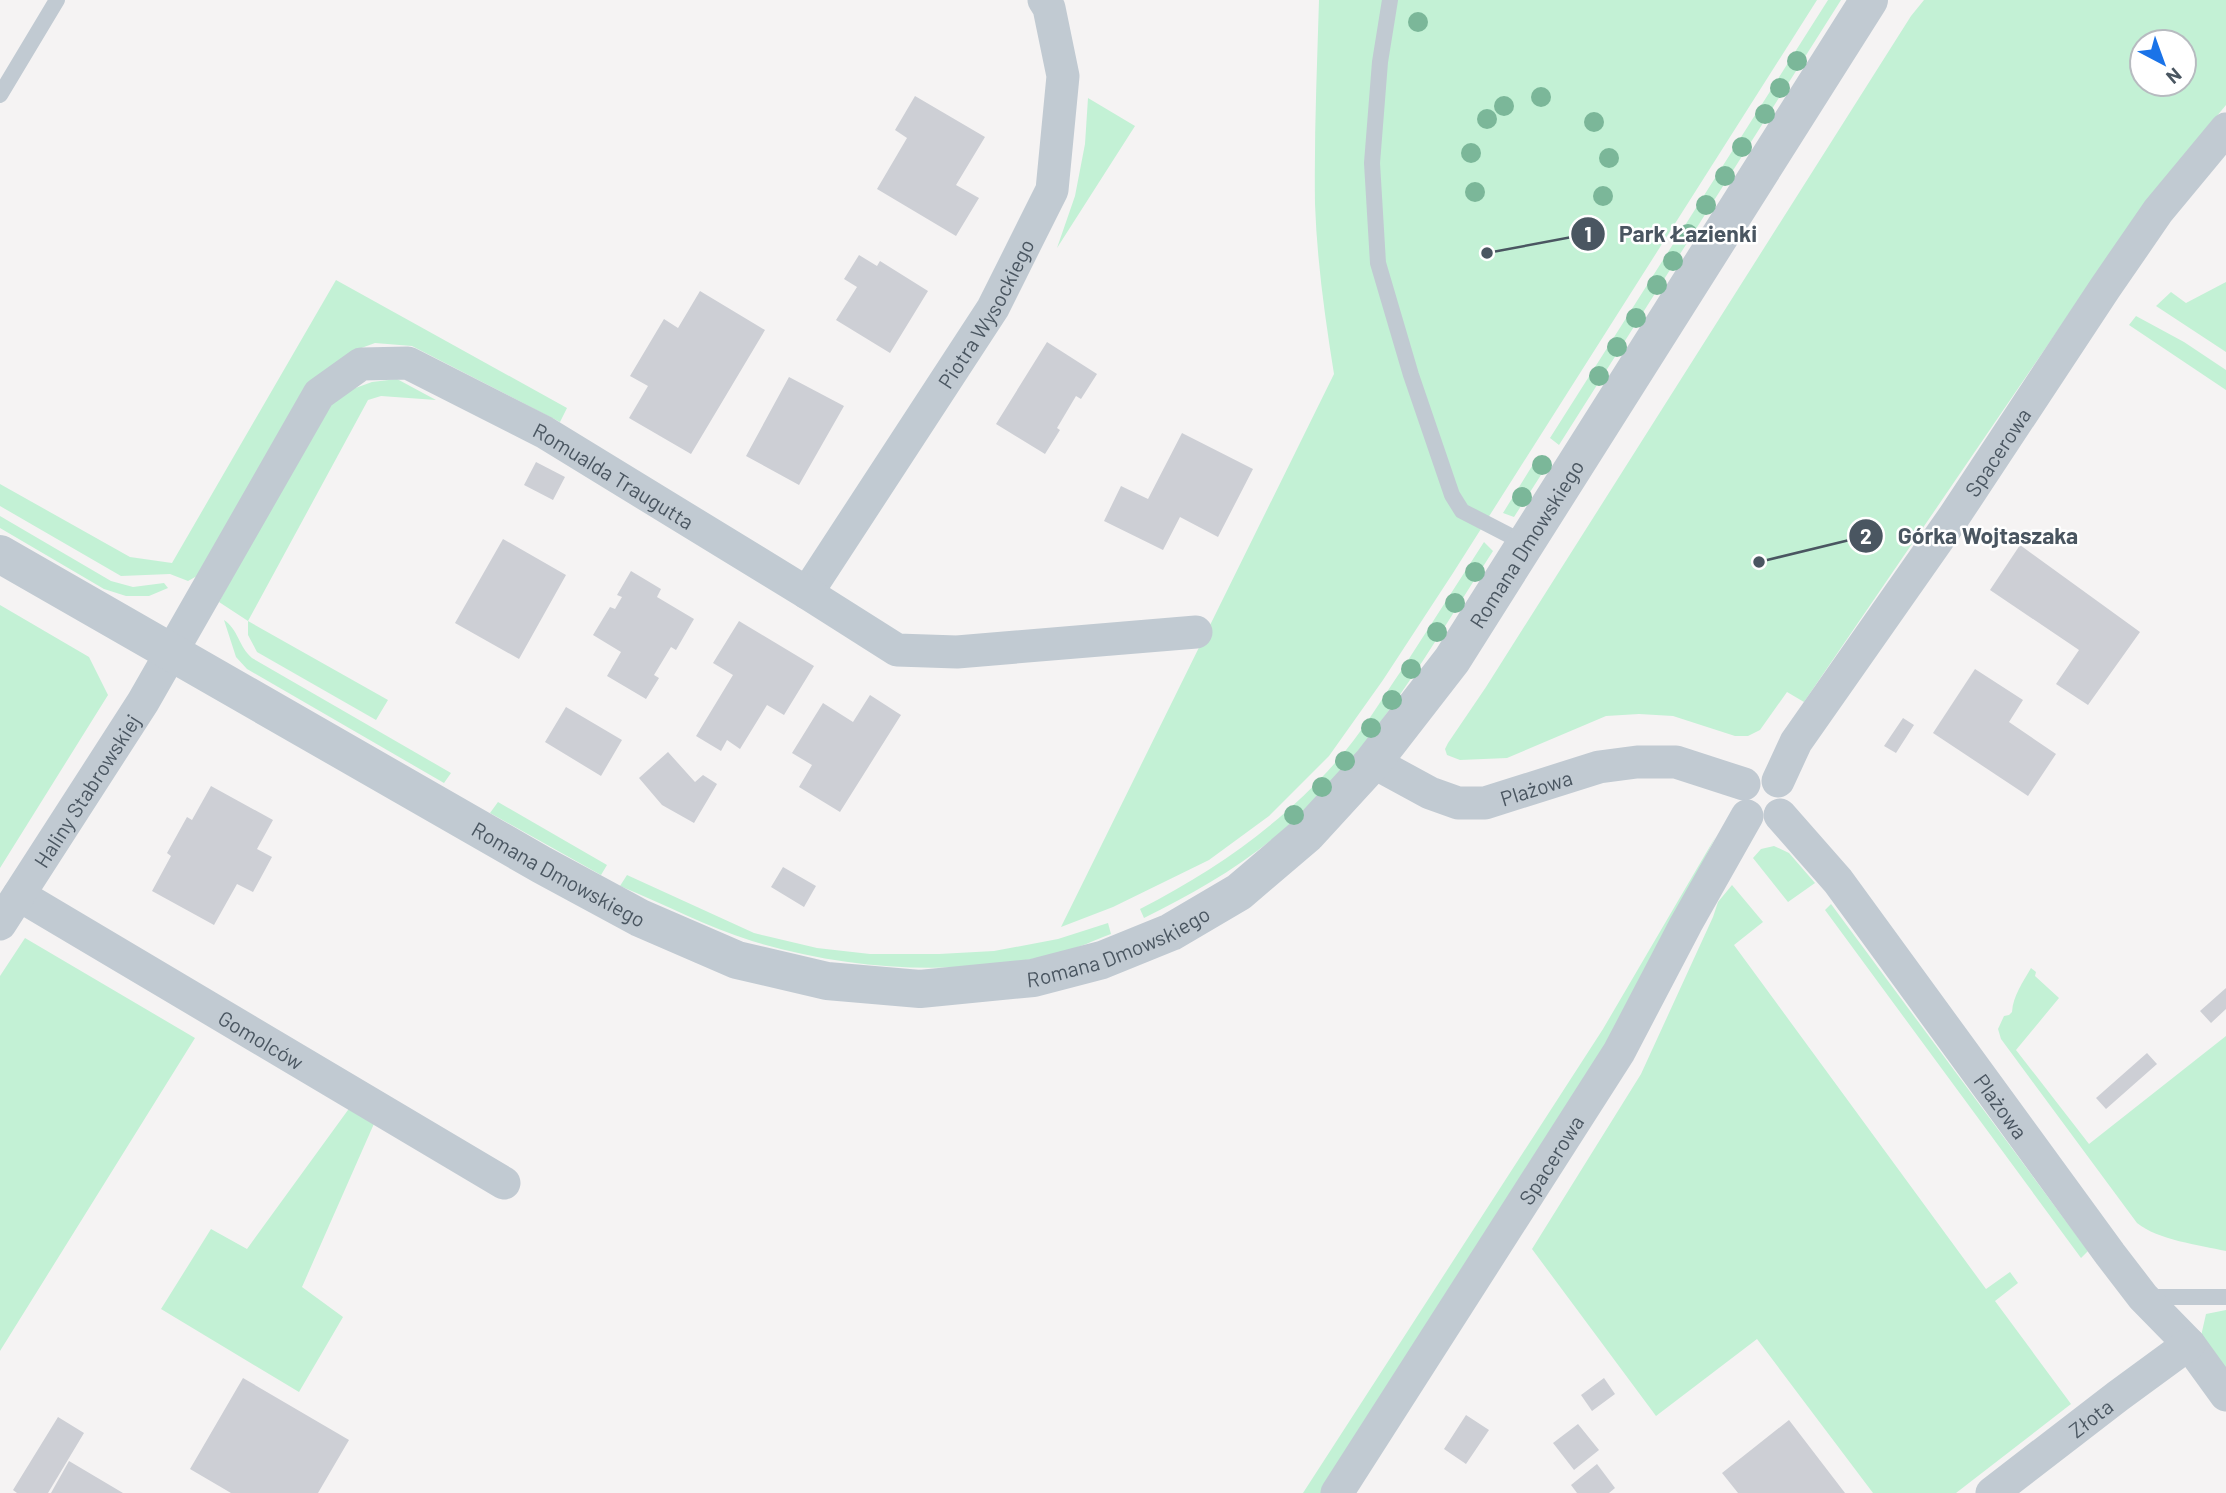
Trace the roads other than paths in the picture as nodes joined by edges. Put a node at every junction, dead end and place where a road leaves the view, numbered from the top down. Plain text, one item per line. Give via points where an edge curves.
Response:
1 (57, 0) edge
2 (1044, 0) edge
3 (1390, 0) edge
4 (1869, 0) edge
5 (0, 95) edge
6 (2226, 130) edge
7 (1526, 544) junction
8 (0, 554) edge
9 (807, 593) junction
10 (1196, 632) dead end
11 (171, 653) junction
12 (1373, 762) junction
13 (1778, 781) junction
14 (1746, 800) junction
15 (1780, 815) junction
16 (19, 895) junction
17 (0, 924) edge
18 (504, 1183) dead end
19 (2143, 1297) junction
20 (2226, 1297) edge
21 (2189, 1344) junction
22 (2226, 1395) edge
23 (1338, 1493) edge
24 (1992, 1493) edge

1 - 5 lane
2 - 9 street, Piotra Wysockiego via 1063,76 1052,190 993,308
3 - 7 lane via 1372,163 1378,263 1452,495 1462,511
4 - 7 street, Romana Dmowskiego
6 - 13 street, Spacerowa via 2158,211 2105,288 1796,742
7 - 12 street, Romana Dmowskiego via 1452,660
8 - 11 street, Romana Dmowskiego
9 - 10 street, Romualda Traugutta via 897,650 957,652
9 - 11 street, Romualda Traugutta via 544,432 470,394 408,363 361,364 319,394
11 - 12 street, Romana Dmowskiego via 640,918 737,960 840,982 920,989 1033,978 1102,960 1171,932 1239,892 1307,834
11 - 16 street, Haliny Stabrowskiej
12 - 14 street, Plażowa via 1458,803 1485,803 1599,767 1637,762 1676,762
13 - 14 street via 1772,777 1749,779
13 - 15 street via 1786,793
14 - 15 street via 1760,822
14 - 23 street, Spacerowa via 1619,1052
15 - 19 street, Plażowa via 1838,881
16 - 17 street, Haliny Stabrowskiej
16 - 18 street, Gomolców
19 - 20 lane
19 - 21 street, Plażowa
21 - 22 street, Plażowa
21 - 24 street, Złota

